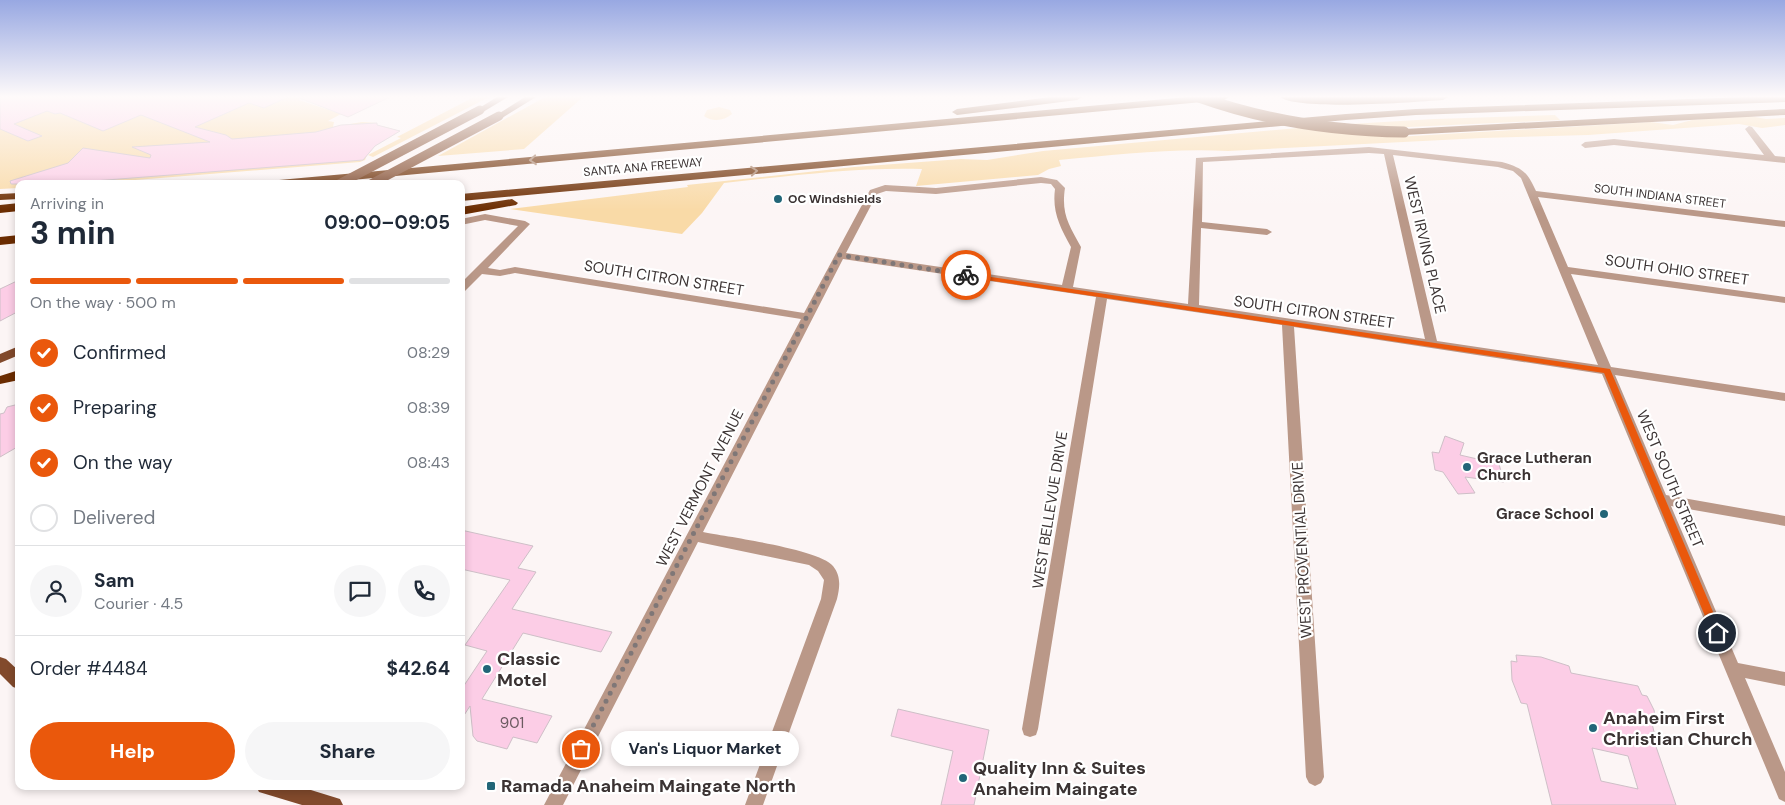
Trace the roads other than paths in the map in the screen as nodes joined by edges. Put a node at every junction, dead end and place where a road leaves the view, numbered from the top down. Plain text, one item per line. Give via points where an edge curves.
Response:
1 (433, 135) edge
2 (464, 135) edge
3 (816, 135) edge
4 (1146, 135) edge
5 (1752, 135) edge
6 (1585, 145) dead end
7 (1388, 152) junction
8 (1772, 159) junction
9 (1785, 160) edge
10 (731, 173) junction
11 (1066, 177) dead end
12 (312, 180) edge
13 (347, 180) edge
14 (379, 180) edge
15 (1056, 182) junction
16 (1532, 193) junction
17 (15, 196) edge
18 (0, 198) edge
19 (465, 198) edge
20 (15, 207) edge
21 (0, 209) edge
22 (465, 209) edge
23 (465, 221) edge
24 (1196, 224) junction
25 (1785, 224) edge
26 (1267, 232) dead end
27 (15, 239) edge
28 (0, 241) edge
29 (839, 255) junction
30 (491, 260) junction
31 (480, 270) junction
32 (516, 270) junction
33 (1564, 270) junction
34 (465, 285) edge
35 (1067, 289) junction
36 (1102, 295) junction
37 (1785, 300) edge
38 (1193, 308) junction
39 (807, 317) junction
40 (1288, 323) junction
41 (1432, 345) junction
42 (15, 352) edge
43 (0, 359) edge
44 (1607, 371) junction
45 (15, 375) edge
46 (1, 380) edge
47 (1785, 397) edge
48 (1661, 499) junction
49 (1785, 520) edge
50 (694, 536) junction
51 (0, 664) edge
52 (1733, 669) junction
53 (15, 678) edge
54 (1785, 679) edge
55 (1030, 729) dead end
56 (1315, 777) dead end
57 (280, 790) edge
58 (1785, 794) edge
59 (334, 805) edge
60 (552, 805) edge
61 (754, 805) edge

1 - 13 main road, bridge
2 - 14 main road, bridge
3 -> 12 highway, SANTA ANA FREEWAY
10 -> 4 highway, SANTA ANA FREEWAY
5 - 8 street
6 - 8 street via 1614,142
7 - 16 street, WEST SOUTH STREET via 1516,168 1525,177
7 - 24 street via 1369,150 1199,160
7 - 41 street, WEST IRVING PLACE
8 - 9 street
10 - 19 highway, SANTA ANA FREEWAY
10 - 22 highway
11 - 15 street
15 - 29 street, WEST VERMONT AVENUE via 1041,180 936,191 878,189 870,195
15 - 35 street via 1060,188 1061,220 1076,247
16 - 25 street, SOUTH INDIANA STREET
16 - 33 street, WEST SOUTH STREET
17 - 18 highway
20 - 21 highway
23 - 30 street via 485,217 526,224
24 - 26 street
24 - 38 street
27 - 28 highway
29 - 35 street, SOUTH CITRON STREET
29 - 39 street, WEST VERMONT AVENUE
30 - 31 street
30 - 32 street, SOUTH CITRON STREET via 508,262
31 - 32 street, SOUTH CITRON STREET via 500,273
31 - 34 street
32 - 39 street, SOUTH CITRON STREET
33 - 37 street, SOUTH OHIO STREET
33 - 44 street, WEST SOUTH STREET
35 - 36 street, SOUTH CITRON STREET
36 - 38 street, SOUTH CITRON STREET
36 - 55 street, WEST BELLEVUE DRIVE
38 - 40 street, SOUTH CITRON STREET
39 - 50 street, WEST VERMONT AVENUE
40 - 41 street, SOUTH CITRON STREET
40 - 56 street, WEST PROVENTIAL DRIVE
41 - 44 street, SOUTH CITRON STREET
42 - 43 main road
44 - 47 street, SOUTH CITRON STREET
44 - 48 street, WEST SOUTH STREET
45 - 46 highway
48 - 49 street
48 - 52 street, WEST SOUTH STREET
50 - 60 street, WEST VERMONT AVENUE
50 - 61 street via 811,560 830,574 834,587
51 - 53 main road
52 - 54 street
52 - 58 street, WEST SOUTH STREET
57 - 59 main road

